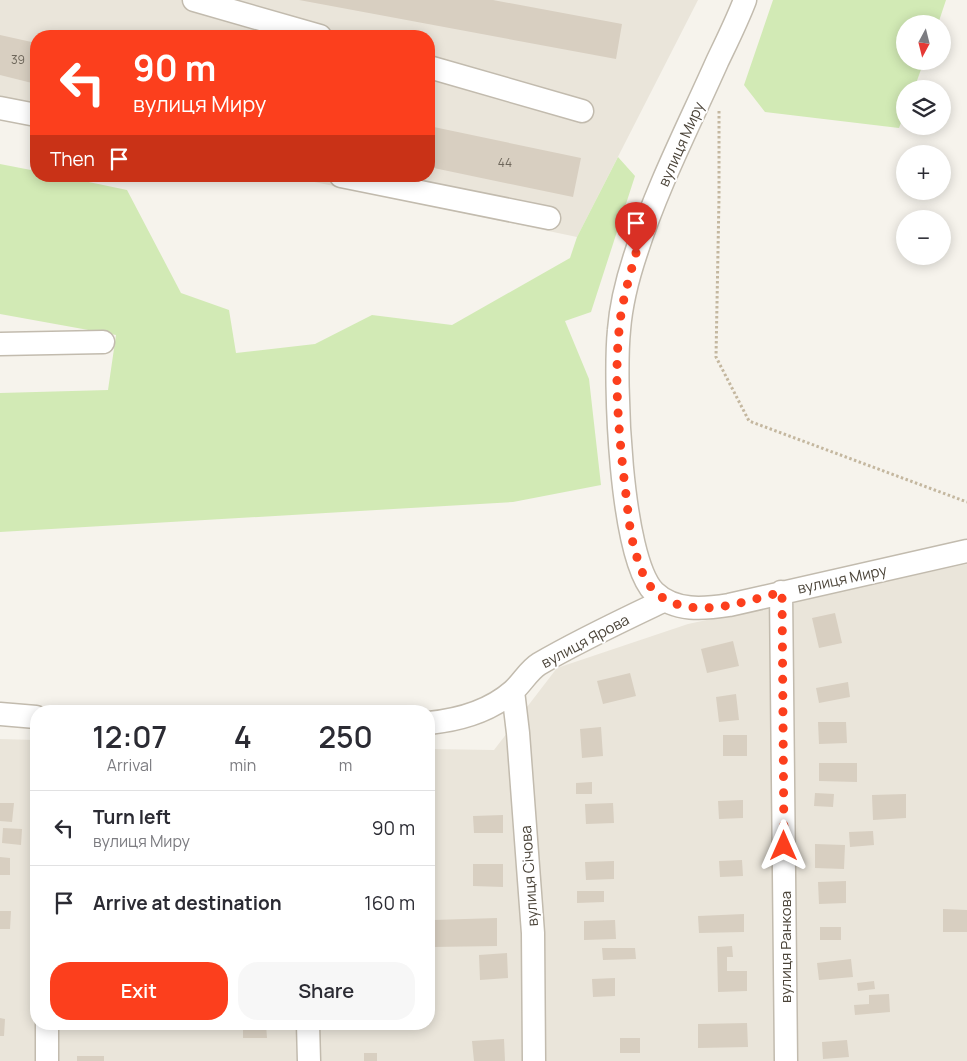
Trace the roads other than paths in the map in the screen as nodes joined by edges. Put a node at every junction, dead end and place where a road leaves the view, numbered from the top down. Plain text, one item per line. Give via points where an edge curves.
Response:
1 (194, 0) edge
2 (745, 0) edge
3 (299, 30) edge
4 (435, 70) edge
5 (0, 108) edge
6 (582, 112) dead end
7 (30, 114) edge
8 (371, 182) edge
9 (549, 218) dead end
10 (103, 342) dead end
11 (0, 344) edge
12 (967, 551) edge
13 (782, 592) junction
14 (665, 600) junction
15 (512, 692) junction
16 (0, 714) edge
17 (30, 716) edge
18 (435, 722) edge
19 (47, 1030) edge
20 (308, 1030) edge
21 (47, 1061) edge
22 (309, 1061) edge
23 (534, 1061) edge
24 (786, 1061) edge

1 - 3 street
2 - 14 street, вулиця Миру via 653,208 636,253 619,329 618,394 630,533 644,577
4 - 6 street
5 - 7 street
8 - 9 street
10 - 11 street
12 - 13 street, вулиця Миру
13 - 14 street, вулиця Миру via 704,609 684,607
13 - 24 street, вулиця Ранкова
14 - 15 street, вулиця Ярова via 537,665
15 - 18 street, вулиця Ярова via 480,712
15 - 23 street, вулиця Січова via 533,933
16 - 17 street
19 - 21 street
20 - 22 street

